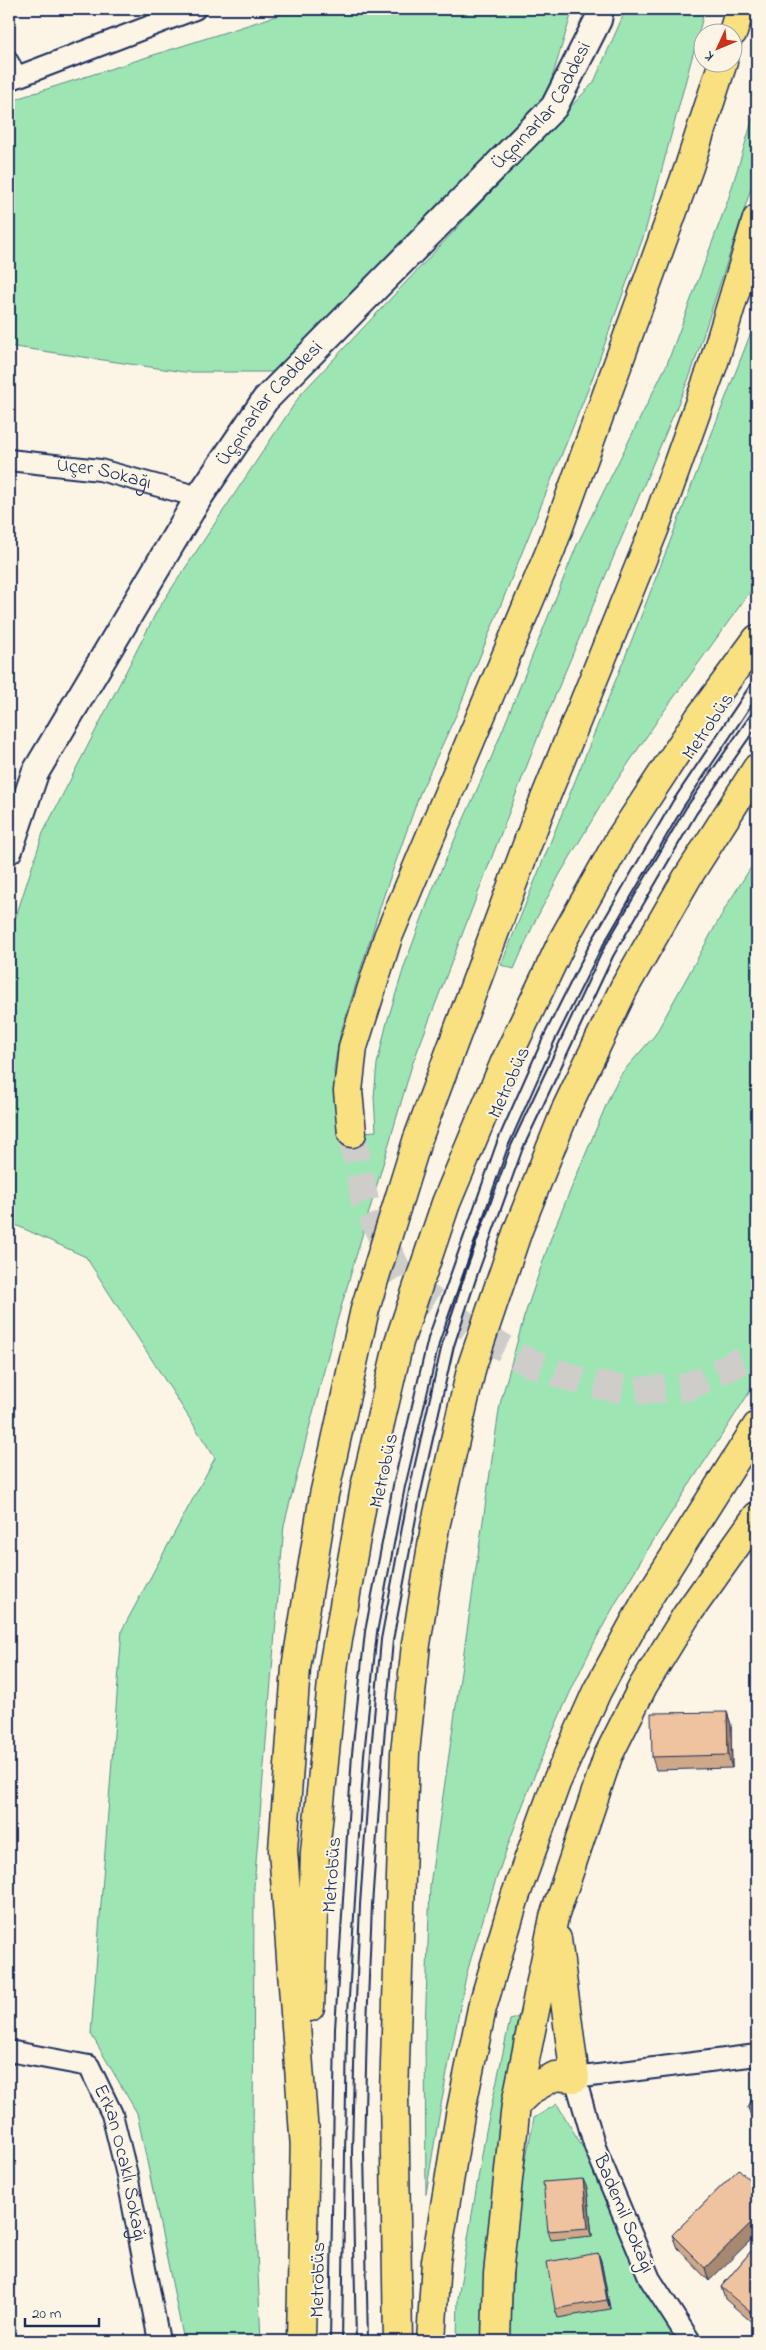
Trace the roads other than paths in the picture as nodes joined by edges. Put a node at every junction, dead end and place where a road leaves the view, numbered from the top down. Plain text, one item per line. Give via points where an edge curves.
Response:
1 (195, 9) edge
2 (600, 9) edge
3 (740, 9) edge
4 (736, 22) edge
5 (9, 54) edge
6 (720, 72) edge
7 (15, 77) edge
8 (757, 220) edge
9 (9, 460) edge
10 (199, 497) junction
11 (757, 640) edge
12 (757, 686) edge
13 (757, 716) edge
14 (757, 768) edge
15 (9, 850) edge
16 (352, 1133) tunnel mouth
17 (757, 1426) edge
18 (757, 1516) edge
19 (554, 1917) junction
20 (9, 2051) edge
21 (757, 2055) edge
22 (575, 2078) junction
23 (516, 2104) junction
24 (305, 2148) junction
25 (159, 2341) edge
26 (301, 2341) edge
27 (336, 2341) edge
28 (362, 2341) edge
29 (398, 2341) edge
30 (431, 2341) edge
31 (496, 2341) edge
32 (690, 2341) edge

1 - 7 street
2 - 10 street, Üçpınarlar Caddesi via 598,20 554,107 265,400
3 - 4 highway
5 - 7 lane
6 - 16 highway via 689,167 551,549 388,937 353,1047 348,1091
8 - 24 highway via 714,362 654,530 537,818 417,1141 365,1309 324,1495 296,1668 283,1850
9 - 10 street, Üçer Sokağı via 100,470
10 - 15 street, Üçpınarlar Caddesi via 35,773
11 - 24 highway via 699,718 619,840 564,938 505,1062 446,1203 399,1342 365,1487 334,1662 315,1852
12 - 27 lane, Metrobüs via 678,804 586,964 503,1142 434,1339 399,1486 371,1632 358,1754 341,2029
13 - 28 lane, Metrobüs via 691,811 608,953 517,1147 448,1345 414,1491 389,1631 376,1750 360,2054 358,2152
14 - 29 highway via 687,878 624,988 567,1107 518,1230 472,1366 435,1528 416,1644 405,1753 394,2094
17 - 30 highway via 645,1603 597,1691 556,1783 515,1896 482,2008 460,2115 436,2261
18 - 19 highway via 686,1616 643,1686 608,1756
19 - 22 highway
19 - 23 highway
20 - 25 street, Erkan Ocaklı Sokağı via 89,2066 112,2114
21 - 22 street
22 - 23 highway via 555,2076 532,2089
22 - 32 street, Bademil Sokağı via 595,2147 650,2279
23 - 31 highway via 502,2238
24 - 26 highway

